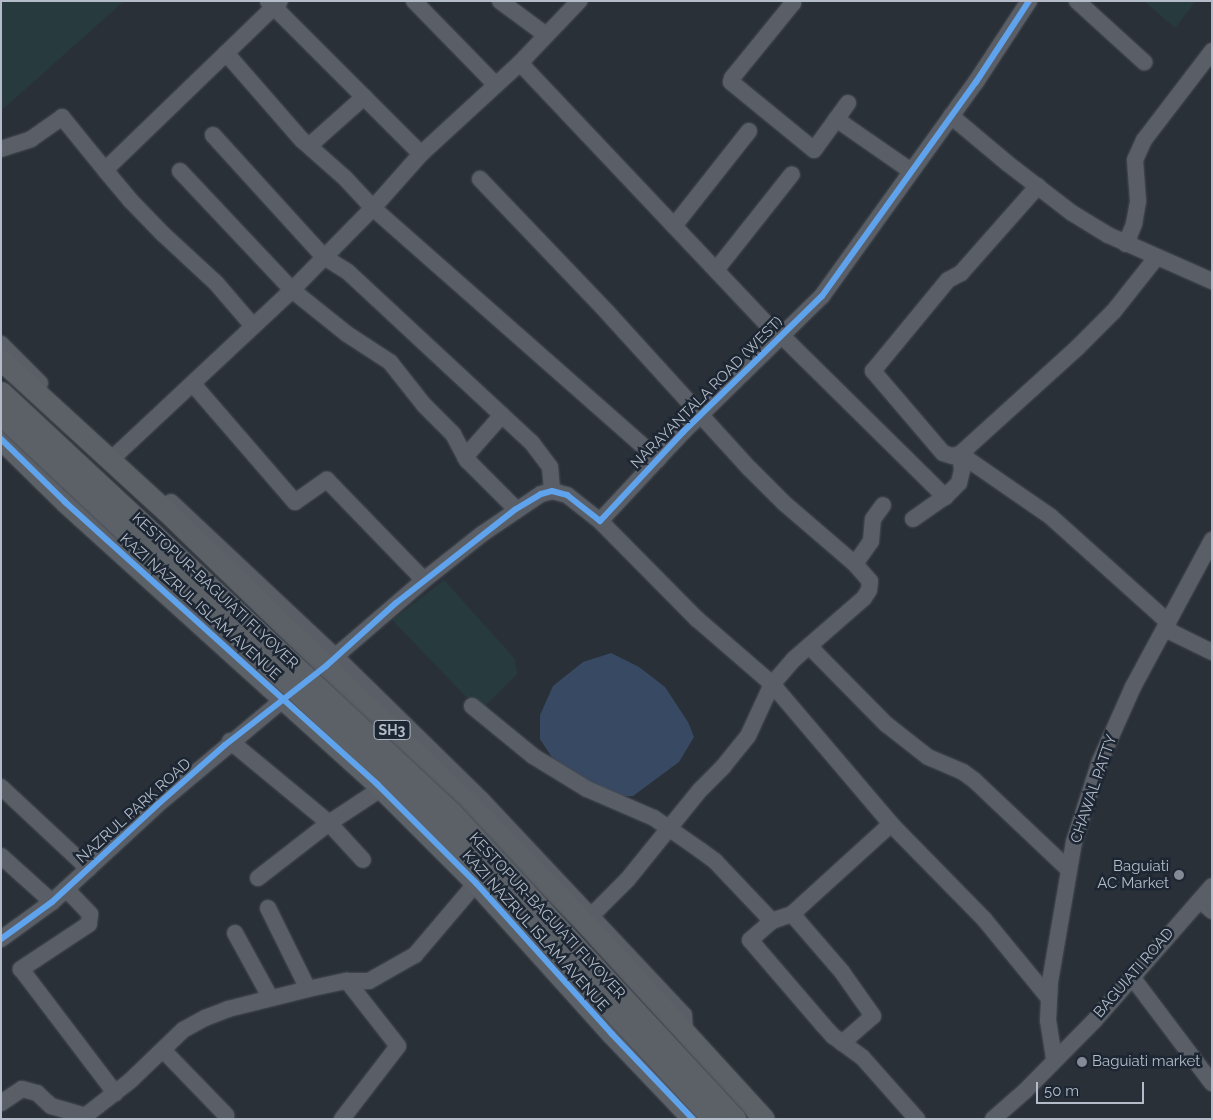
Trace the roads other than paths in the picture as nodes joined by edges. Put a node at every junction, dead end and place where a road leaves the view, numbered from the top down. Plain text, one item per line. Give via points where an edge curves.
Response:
1 (414, 1) edge
2 (500, 1) edge
3 (579, 1) edge
4 (791, 1) edge
5 (1029, 1) edge
6 (1077, 1) edge
7 (274, 3) edge
8 (546, 35) junction
9 (226, 53) junction
10 (1210, 59) edge
11 (1144, 62) dead end
12 (520, 63) junction
13 (496, 85) junction
14 (364, 97) junction
15 (848, 102) dead end
16 (951, 116) junction
17 (836, 119) junction
18 (749, 131) dead end
19 (213, 135) dead end
20 (308, 146) junction
21 (1, 149) edge
22 (422, 154) junction
23 (105, 170) junction
24 (180, 171) dead end
25 (911, 171) junction
26 (792, 174) dead end
27 (480, 179) dead end
28 (1038, 186) junction
29 (372, 208) junction
30 (674, 226) junction
31 (1126, 244) junction
32 (324, 256) junction
33 (1156, 258) junction
34 (716, 270) junction
35 (1212, 281) edge
36 (292, 290) junction
37 (253, 326) junction
38 (780, 336) junction
39 (1, 344) edge
40 (1, 360) edge
41 (193, 384) junction
42 (1, 392) edge
43 (1, 415) edge
44 (502, 415) junction
45 (700, 415) junction
46 (1, 439) edge
47 (118, 453) junction
48 (960, 454) junction
49 (465, 457) junction
50 (658, 459) junction
51 (552, 491) junction
52 (945, 497) junction
53 (883, 505) dead end
54 (516, 509) junction
55 (913, 519) dead end
56 (600, 521) junction
57 (1212, 540) edge
58 (854, 564) junction
59 (424, 580) junction
60 (1166, 626) junction
61 (809, 646) junction
62 (1212, 652) edge
63 (331, 661) junction
64 (772, 684) junction
65 (369, 697) junction
66 (283, 699) junction
67 (472, 706) dead end
68 (328, 740) junction
69 (230, 741) junction
70 (1, 786) edge
71 (382, 788) junction
72 (329, 823) junction
73 (891, 824) junction
74 (669, 828) junction
75 (1, 856) edge
76 (363, 860) dead end
77 (89, 869) junction
78 (1068, 869) junction
79 (258, 878) dead end
80 (476, 883) junction
81 (1212, 886) edge
82 (66, 889) junction
83 (52, 902) junction
84 (1206, 906) edge
85 (268, 908) dead end
86 (792, 914) junction
87 (592, 915) junction
88 (772, 920) junction
89 (234, 933) dead end
90 (1, 939) edge
91 (1132, 977) junction
92 (347, 981) junction
93 (308, 988) junction
94 (270, 997) junction
95 (1049, 998) junction
96 (685, 1034) junction
97 (842, 1042) junction
98 (163, 1050) junction
99 (1054, 1058) junction
100 (1212, 1083) edge
101 (115, 1093) junction
102 (1, 1103) edge
103 (226, 1115) dead end
104 (342, 1119) edge
105 (693, 1119) edge
106 (713, 1119) edge
107 (735, 1119) edge
108 (764, 1119) edge
109 (916, 1119) edge
110 (981, 1119) edge
111 (993, 1119) edge

1 - 13 street
2 - 8 street
3 - 8 street
4 - 17 street via 793,3 730,82 814,150
5 - 16 street, NARAYANTALA ROAD (WEST)
6 - 11 street
7 - 9 street
7 - 14 street
8 - 12 street
9 - 20 street
9 - 23 street
10 - 31 street via 1144,140 1135,160 1138,201
12 - 13 street
12 - 30 street
13 - 22 street
14 - 20 street
14 - 22 street
15 - 17 street
16 - 25 street, NARAYANTALA ROAD (WEST)
16 - 28 street
17 - 25 street
18 - 30 street
19 - 32 street
20 - 29 street
21 - 23 street via 31,139 62,118
22 - 29 street
23 - 37 street via 163,234 216,282
24 - 36 street
25 - 38 street, NARAYANTALA ROAD (WEST) via 822,296
26 - 34 street
27 - 45 street
28 - 31 street via 1072,212
28 - 48 street via 961,273 948,280 874,371 943,453
29 - 32 street
29 - 50 street
30 - 34 street
31 - 33 street
32 - 36 street
32 - 44 street via 348,272
33 - 35 street
33 - 48 street via 1114,311
34 - 38 street
36 - 37 street
36 - 49 street via 347,334 390,362 424,405 453,434
37 - 41 street
38 - 45 street, NARAYANTALA ROAD (WEST)
38 - 52 street
39 - 47 street
40 - 63 main road, SH3
41 - 47 street
41 - 59 street via 295,502 327,480
42 - 107 main road, KESTOPUR-BAGUIATI FLYOVER, bridge via 452,813
43 - 106 main road, KESTOPUR-BAGUIATI FLYOVER, bridge via 403,791
44 - 49 street
44 - 51 street via 543,456 550,467
45 - 50 street, NARAYANTALA ROAD (WEST)
45 - 58 street via 784,503
46 - 66 main road, KAZI NAZRUL ISLAM AVENUE via 65,502
47 - 63 street
48 - 52 street via 962,470 959,483
48 - 60 street via 1050,516
49 - 54 street
50 - 56 street, NARAYANTALA ROAD (WEST)
51 - 54 street
51 - 56 street via 566,495
52 - 55 street
53 - 58 street via 873,519 871,541
54 - 59 street
56 - 64 street via 697,618
57 - 60 street, CHAWAL PATTY
58 - 61 street via 870,581 869,590
59 - 63 street
60 - 62 street
60 - 78 street, CHAWAL PATTY via 1100,761
61 - 64 street
61 - 78 street via 892,730 928,757 974,780
63 - 65 main road, SH3
63 - 66 street, NAZRUL PARK ROAD
64 - 73 street
64 - 74 street via 748,736
65 - 68 main road
65 - 87 street via 482,800
65 - 96 main road, SH3
66 - 68 main road, KAZI NAZRUL ISLAM AVENUE
66 - 69 street, NAZRUL PARK ROAD
67 - 74 street via 533,756 587,789 642,812
68 - 71 main road, KAZI NAZRUL ISLAM AVENUE
69 - 72 street
69 - 77 street, NAZRUL PARK ROAD
70 - 77 street
71 - 72 street
71 - 80 main road, KAZI NAZRUL ISLAM AVENUE
72 - 76 street
72 - 79 street
73 - 86 street
73 - 95 street via 984,919
74 - 87 street via 627,880
74 - 88 street via 715,860
75 - 83 street
77 - 82 street, NAZRUL PARK ROAD
78 - 95 street, CHAWAL PATTY
80 - 92 street via 416,954 370,981
80 - 105 main road, KAZI NAZRUL ISLAM AVENUE
81 - 84 street, BAGUIATI ROAD
82 - 83 street, NAZRUL PARK ROAD
82 - 101 street via 90,914 90,924 21,970
83 - 90 street, NAZRUL PARK ROAD
84 - 91 street, BAGUIATI ROAD via 1186,914
85 - 93 street
86 - 88 street
86 - 97 street via 842,972 873,1016
87 - 96 street via 684,1015
88 - 97 street via 750,940 823,1025
89 - 94 street
91 - 99 street, BAGUIATI ROAD via 1094,1021
91 - 100 street
92 - 93 street
92 - 104 street via 398,1046
93 - 94 street
94 - 98 street via 205,1018 183,1030
95 - 99 street, CHAWAL PATTY via 1048,1020
96 - 108 main road, SH3
97 - 109 street via 862,1057
98 - 101 street
98 - 103 street
99 - 110 street, BAGUIATI ROAD
99 - 111 street, BAGUIATI ROAD via 1025,1091
101 - 102 street via 85,1116 51,1106 37,1093 22,1089

